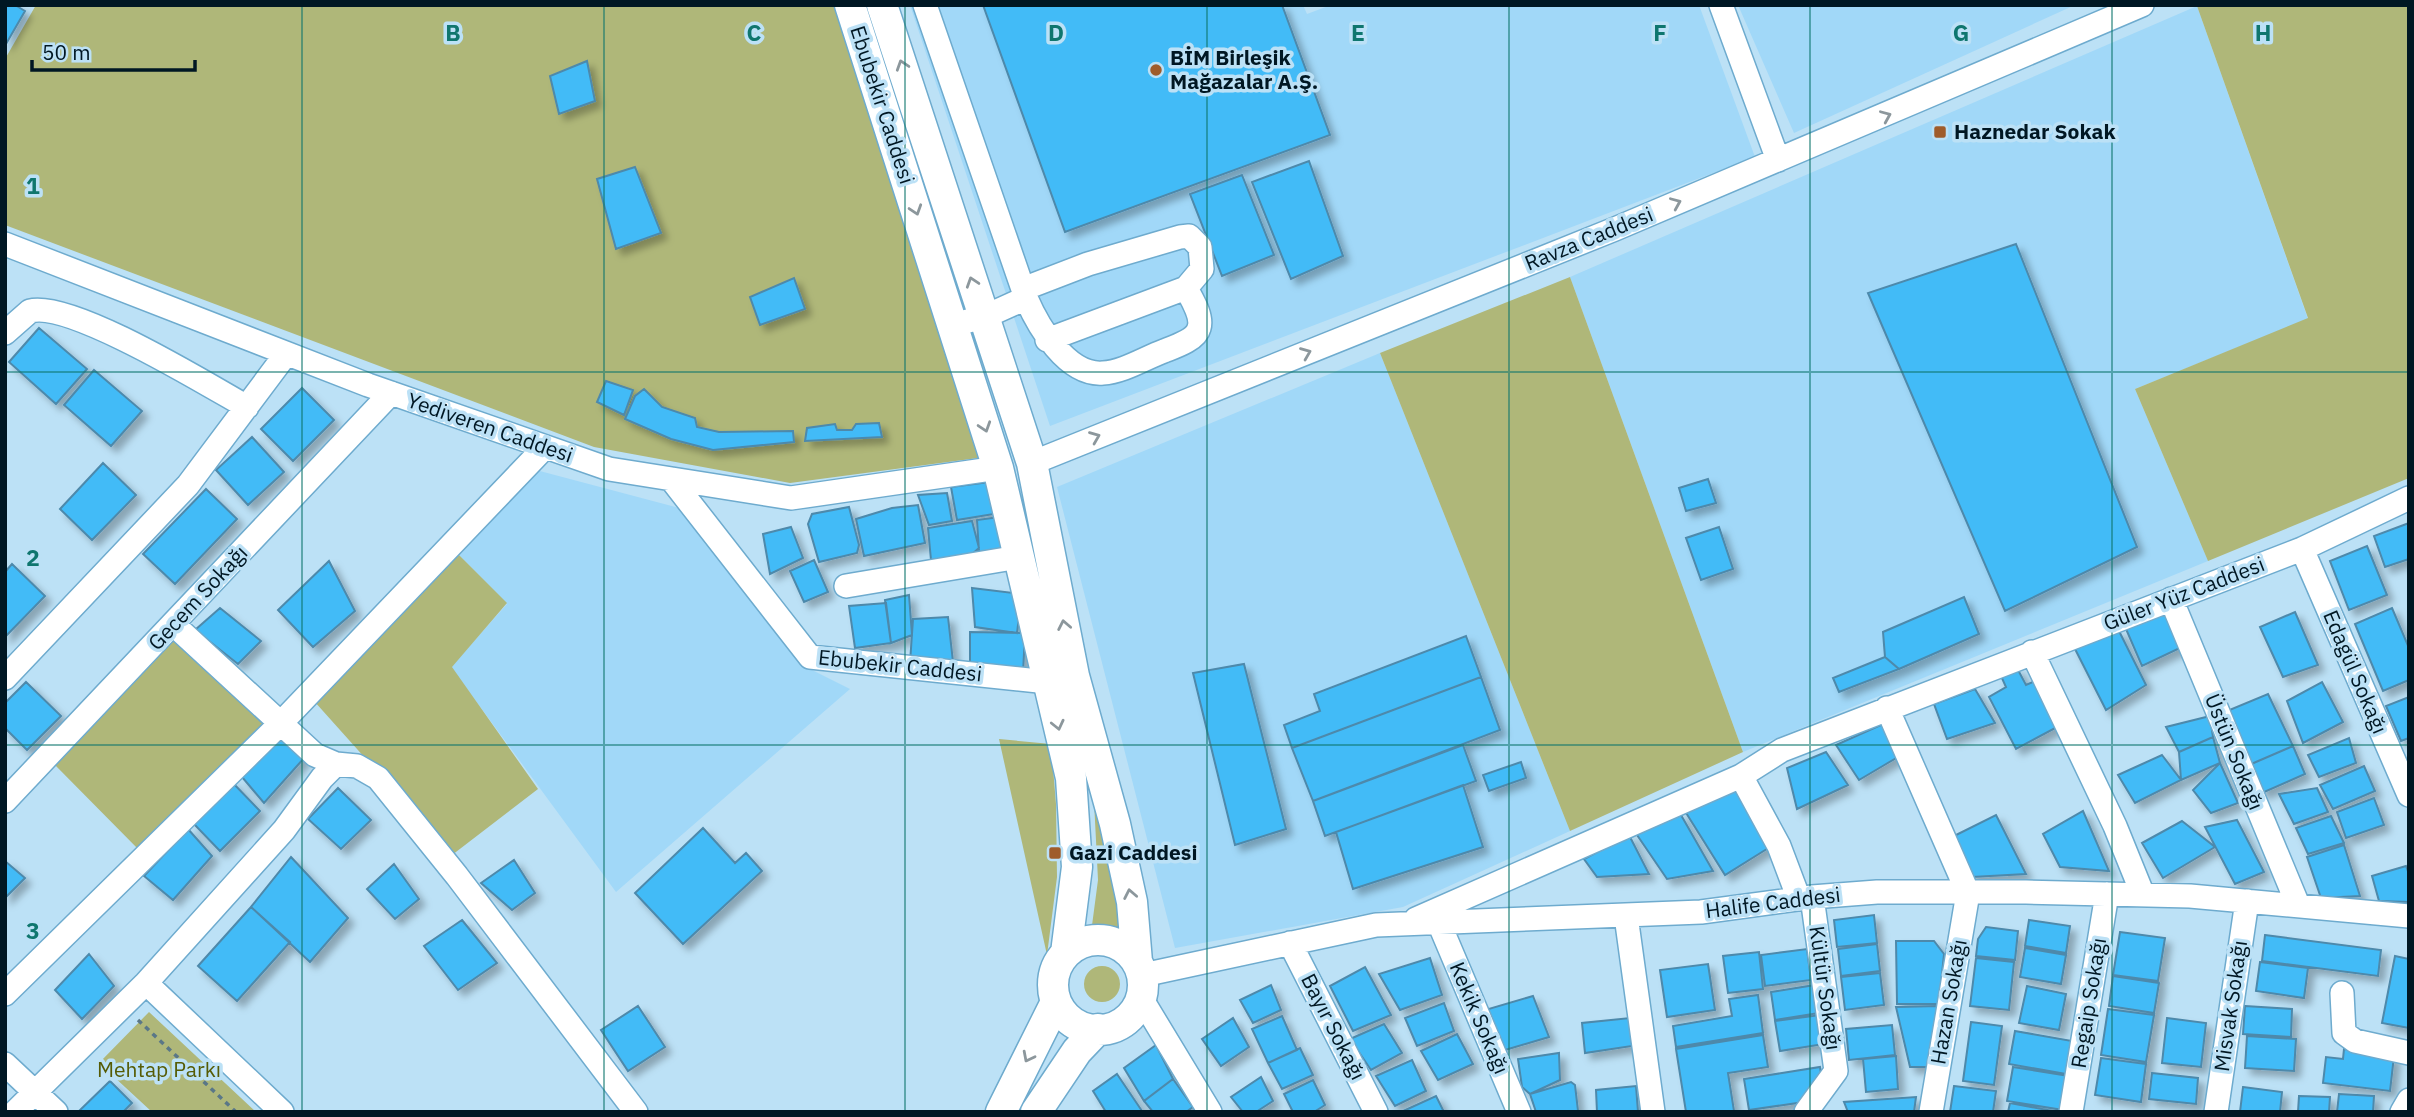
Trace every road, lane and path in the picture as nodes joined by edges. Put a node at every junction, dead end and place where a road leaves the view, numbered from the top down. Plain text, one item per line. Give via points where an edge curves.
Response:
1 (850, 5) edge
2 (882, 5) edge
3 (925, 5) edge
4 (1721, 5) edge
5 (2142, 5) edge
6 (1779, 160) junction
7 (5, 244) edge
8 (1186, 288) junction
9 (1024, 293) junction
10 (984, 317) junction
11 (952, 325) junction
12 (5, 333) edge
13 (1047, 340) junction
14 (286, 354) junction
15 (391, 393) junction
16 (247, 407) junction
17 (545, 447) junction
18 (1032, 463) junction
19 (998, 468) junction
20 (671, 479) junction
21 (2409, 498) edge
22 (2302, 550) junction
23 (1018, 557) junction
24 (846, 586) dead end
25 (2171, 599) junction
26 (173, 624) junction
27 (2032, 652) junction
28 (5, 678) edge
29 (1061, 679) junction
30 (1887, 708) junction
31 (281, 723) junction
32 (336, 764) junction
33 (1741, 776) junction
34 (2409, 795) edge
35 (5, 801) edge
36 (1968, 893) junction
37 (2107, 894) junction
38 (2143, 895) junction
39 (1806, 898) junction
40 (2247, 901) junction
41 (2298, 905) junction
42 (1626, 916) junction
43 (2409, 916) edge
44 (1439, 923) junction
45 (1403, 925) junction
46 (1290, 943) junction
47 (1066, 953) junction
48 (1140, 978) junction
49 (146, 983) junction
50 (2342, 993) dead end
51 (5, 995) edge
52 (1056, 1002) junction
53 (123, 1005) junction
54 (1098, 1029) junction
55 (2409, 1053) edge
56 (5, 1064) edge
57 (35, 1092) junction
58 (2409, 1100) edge
59 (1036, 1111) edge
60 (15, 1112) edge
61 (56, 1112) edge
62 (236, 1112) edge
63 (282, 1112) edge
64 (636, 1112) edge
65 (1002, 1112) edge
66 (1210, 1112) edge
67 (1376, 1112) edge
68 (1520, 1112) edge
69 (1653, 1112) edge
70 (1807, 1112) edge
71 (1931, 1112) edge
72 (2071, 1112) edge
73 (2216, 1112) edge
74 (2402, 1112) edge

1 -> 11 main road, Ebubekir Caddesi
10 -> 2 main road, Ebubekir Caddesi
3 - 9 street
4 - 6 street
6 -> 5 street, Ravza Caddesi
18 -> 6 street, Ravza Caddesi
7 - 14 street, Yediveren Caddesi
8 - 9 street via 1203,263 1200,247 1189,236 1088,264
8 - 13 street
8 - 13 street via 1200,327 1186,341 1144,359 1096,373 1077,366
9 - 10 street
9 - 13 street
10 - 11 street
10 - 18 main road, Ebubekir Caddesi
11 -> 19 main road, Ebubekir Caddesi
12 - 16 street via 30,311 49,311 133,341
14 - 15 street, Yediveren Caddesi
14 - 16 street
15 - 17 street, Yediveren Caddesi
15 - 26 street, Gecem Sokağı
16 - 28 street via 188,485
17 - 20 street, Yediveren Caddesi via 610,469
17 - 31 street
18 - 19 main road
29 -> 18 main road, Ebubekir Caddesi
19 - 20 street, Yediveren Caddesi via 791,498
19 - 23 main road, Ebubekir Caddesi
20 - 29 street, Ebubekir Caddesi via 810,657
21 - 22 street, Güler Yüz Caddesi
22 - 25 street, Güler Yüz Caddesi
22 - 34 street, Edagül Sokağı
23 - 24 street
23 - 29 main road, Ebubekir Caddesi
25 - 27 street, Güler Yüz Caddesi
25 - 41 street, Üstün Sokağı
26 - 31 street
26 - 35 street, Gecem Sokağı
27 - 30 street, Güler Yüz Caddesi
27 - 38 street
29 -> 47 main road, Ebubekir Caddesi via 1076,822 1074,909
48 -> 29 main road, Ebubekir Caddesi via 1132,902 1115,824
30 - 33 street, Güler Yüz Caddesi via 1782,750
30 - 36 street
31 - 32 street via 315,755
31 - 51 street
32 - 49 street via 284,830
32 - 64 street via 357,766 378,778
33 - 39 street, Kültür Sokağı
33 - 45 street, Güler Yüz Caddesi
36 - 37 street, Halife Caddesi
36 - 39 street, Halife Caddesi via 1877,892
36 - 71 street, Hazan Sokağı
37 - 38 street, Halife Caddesi
37 - 72 street, Regaip Sokağı
38 - 40 street, Halife Caddesi
39 - 42 street, Halife Caddesi
39 - 70 street, Kültür Sokağı via 1836,1071
40 - 41 street, Halife Caddesi
40 - 73 street, Misvak Sokağı
41 - 43 street, Halife Caddesi
42 - 44 street, Halife Caddesi
42 - 69 street
44 - 45 street, Halife Caddesi
44 - 68 street, Kekik Sokağı
45 - 46 street, Halife Caddesi via 1357,928
46 - 48 street, Halife Caddesi
46 - 67 street, Bayır Sokağı
47 - 48 main road via 1087,941 1116,943
47 - 52 main road via 1055,972
48 - 54 main road via 1132,1016
48 - 66 street
49 - 53 street
49 - 63 street
50 - 55 street via 2344,1033 2355,1041
52 - 54 main road via 1077,1025
52 -> 65 main road
53 - 57 street
53 - 62 path
54 - 59 main road
56 - 57 street
57 - 60 street
57 - 61 street
58 - 74 street

